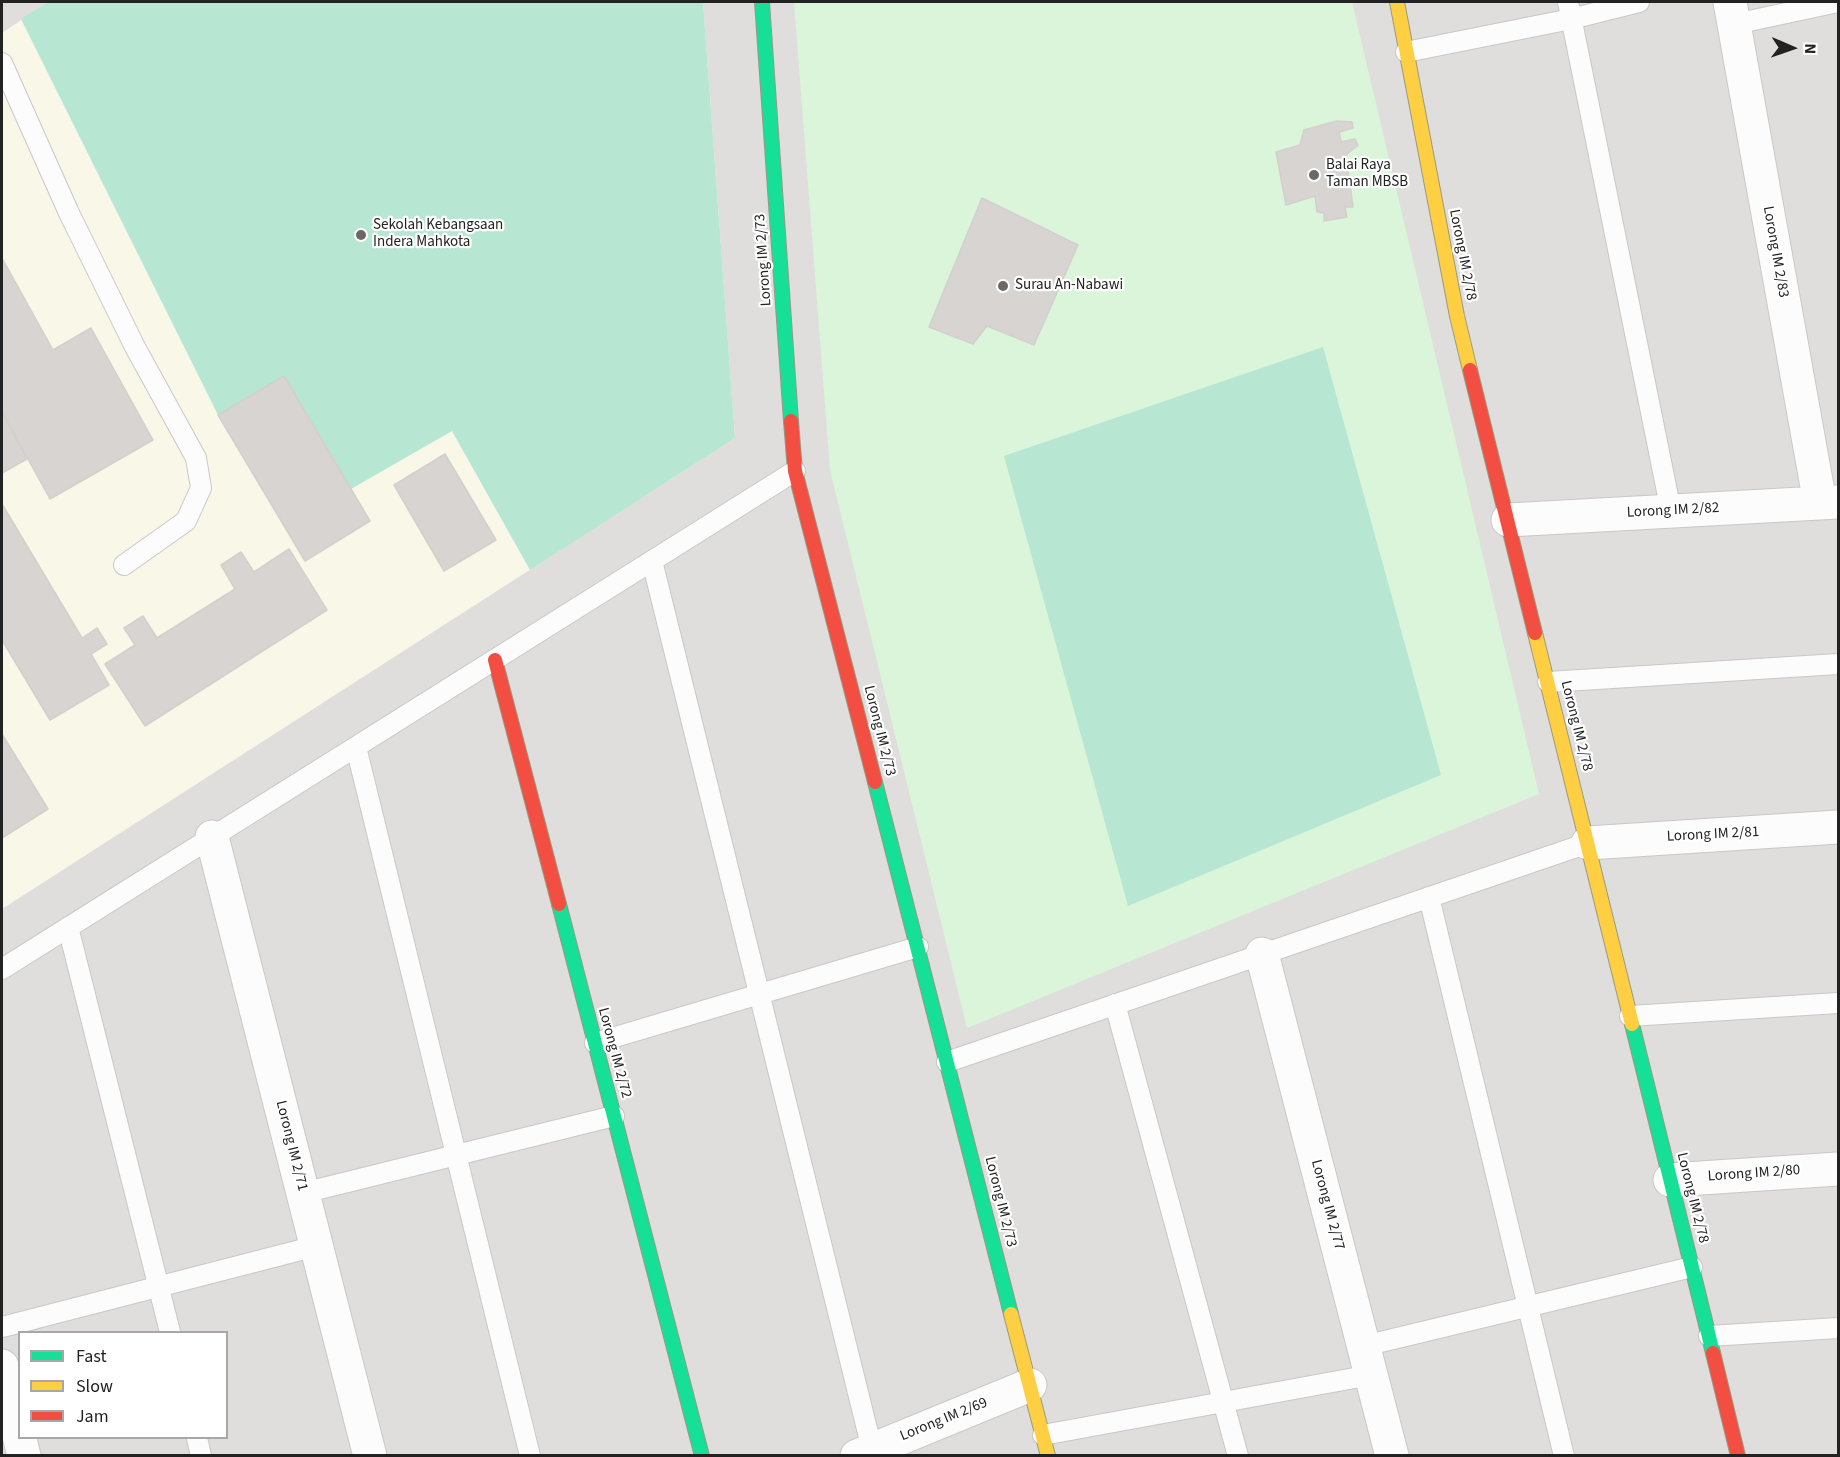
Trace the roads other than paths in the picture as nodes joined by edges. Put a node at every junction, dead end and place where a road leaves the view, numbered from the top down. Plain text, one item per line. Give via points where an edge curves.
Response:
1 (762, 2) edge
2 (1397, 2) edge
3 (1639, 2) edge
4 (1839, 2) edge
5 (1569, 10) edge
6 (1732, 13) edge
7 (1406, 52) junction
8 (2, 63) edge
9 (795, 471) junction
10 (1829, 502) edge
11 (1671, 511) junction
12 (1508, 520) junction
13 (652, 561) junction
14 (124, 565) dead end
15 (495, 660) junction
16 (1839, 664) edge
17 (1548, 682) junction
18 (356, 747) junction
19 (1839, 827) edge
20 (212, 837) junction
21 (1588, 843) junction
22 (1429, 897) junction
23 (68, 927) junction
24 (918, 947) junction
25 (1262, 954) junction
26 (2, 969) edge
27 (759, 994) junction
28 (1839, 1003) edge
29 (1115, 1004) junction
30 (1630, 1016) junction
31 (595, 1043) junction
32 (947, 1062) junction
33 (614, 1116) junction
34 (456, 1155) junction
35 (1839, 1169) edge
36 (1670, 1180) junction
37 (303, 1193) junction
38 (316, 1246) junction
39 (1692, 1267) junction
40 (159, 1286) junction
41 (1528, 1307) junction
42 (2, 1327) edge
43 (1839, 1328) edge
44 (170, 1331) edge
45 (1709, 1336) junction
46 (1367, 1360) junction
47 (2, 1366) edge
48 (1030, 1385) junction
49 (1224, 1402) junction
50 (18, 1431) edge
51 (1043, 1435) junction
52 (20, 1439) edge
53 (197, 1439) edge
54 (864, 1452) edge
55 (24, 1455) edge
56 (201, 1455) edge
57 (370, 1455) edge
58 (530, 1455) edge
59 (702, 1455) edge
60 (1048, 1455) edge
61 (1238, 1455) edge
62 (1392, 1455) edge
63 (1564, 1455) edge
64 (1738, 1455) edge

1 - 9 street, Lorong IM 2/73
2 - 7 street, Lorong IM 2/78
3 - 5 lane
4 - 6 lane
5 - 7 lane
5 - 11 lane
6 - 10 street, Lorong IM 2/83
7 - 12 street, Lorong IM 2/78 via 1457,316
8 - 14 lane via 69,213 135,347 196,458 201,488 186,521
9 - 13 lane
9 - 24 street, Lorong IM 2/73
10 - 11 street, Lorong IM 2/82
11 - 12 street, Lorong IM 2/82
12 - 17 street, Lorong IM 2/78
13 - 15 lane
13 - 27 lane
15 - 18 lane
15 - 31 street, Lorong IM 2/72
16 - 17 lane
17 - 21 street, Lorong IM 2/78
18 - 20 lane
18 - 34 lane
19 - 21 street, Lorong IM 2/81
20 - 23 lane
20 - 37 street, Lorong IM 2/71
21 - 22 lane
21 - 30 street, Lorong IM 2/78
22 - 25 lane
22 - 41 lane
23 - 26 lane
23 - 40 lane
24 - 27 lane
24 - 32 street, Lorong IM 2/73
25 - 29 lane
25 - 46 street, Lorong IM 2/77
27 - 31 lane
27 - 54 lane
28 - 30 lane
29 - 32 lane
29 - 49 lane
30 - 36 street, Lorong IM 2/78
31 - 33 street, Lorong IM 2/72
32 - 48 street, Lorong IM 2/73
33 - 34 lane
33 - 59 street, Lorong IM 2/72
34 - 37 lane
34 - 58 lane
35 - 36 street, Lorong IM 2/80
36 - 39 street, Lorong IM 2/78
37 - 38 street, Lorong IM 2/71
38 - 40 lane
38 - 57 street, Lorong IM 2/71
39 - 41 lane
39 - 45 street, Lorong IM 2/78
40 - 42 lane
40 - 44 lane
41 - 46 lane
41 - 63 lane
43 - 45 lane
45 - 64 street, Lorong IM 2/78
46 - 49 lane
46 - 62 street, Lorong IM 2/77
47 - 50 street
48 - 51 street, Lorong IM 2/73
48 - 54 street, Lorong IM 2/69
49 - 51 lane
49 - 61 lane
51 - 60 street, Lorong IM 2/73
52 - 55 street
53 - 56 lane

